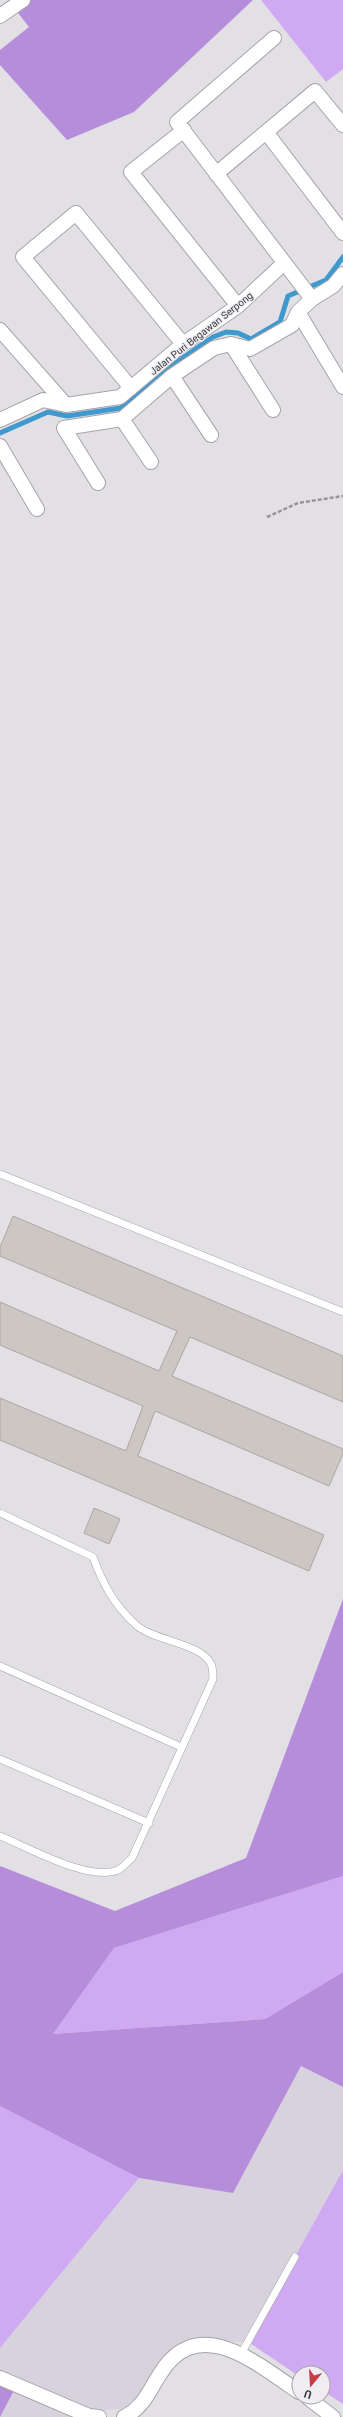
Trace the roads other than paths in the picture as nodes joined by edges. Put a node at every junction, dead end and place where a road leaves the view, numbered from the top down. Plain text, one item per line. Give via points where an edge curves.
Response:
1 (23, 0) edge
2 (0, 16) edge
3 (274, 38) dead end
4 (343, 125) edge
5 (184, 130) junction
6 (266, 132) junction
7 (216, 174) junction
8 (343, 233) edge
9 (284, 263) junction
10 (343, 274) edge
11 (312, 299) junction
12 (238, 306) junction
13 (298, 312) junction
14 (0, 330) edge
15 (183, 344) junction
16 (232, 344) junction
17 (172, 376) junction
18 (343, 387) edge
19 (131, 388) junction
20 (66, 405) junction
21 (273, 410) dead end
22 (122, 419) junction
23 (0, 420) edge
24 (211, 435) dead end
25 (0, 446) edge
26 (151, 462) dead end
27 (98, 483) dead end
28 (37, 509) dead end
29 (0, 1174) edge
30 (343, 1312) edge
31 (0, 1513) edge
32 (0, 1666) edge
33 (181, 1747) junction
34 (0, 1759) edge
35 (149, 1823) junction
36 (0, 1836) edge
37 (295, 2257) dead end
38 (241, 2354) junction
39 (0, 2378) edge
40 (291, 2387) edge
41 (317, 2405) edge
42 (92, 2417) edge
43 (124, 2417) edge
44 (333, 2417) edge

1 - 2 street
3 - 5 street via 177,122
4 - 6 street via 315,91
5 - 7 street
5 - 12 street via 130,172
6 - 7 street
6 - 8 street
7 - 9 street
9 - 11 street
9 - 12 street, Jalan Puri Begawan Serpong
10 - 11 street, Jalan Puri Begawan Serpong via 333,286
11 - 13 street, Jalan Puri Begawan Serpong
12 - 15 street, Jalan Puri Begawan Serpong
13 - 16 street, Jalan Puri Begawan Serpong via 292,325 250,349
13 - 18 street
14 - 20 street
15 - 19 street, Jalan Puri Begawan Serpong
15 - 19 street via 76,213 23,257
16 - 17 street, Jalan Puri Begawan Serpong via 214,348
16 - 21 street
17 - 22 street, Jalan Puri Begawan Serpong
17 - 24 street
19 - 20 street, Jalan Puri Begawan Serpong via 120,397
20 - 23 street, Jalan Puri Begawan Serpong via 43,400
22 - 26 street
22 - 27 street via 64,428
25 - 28 street
29 - 30 lane
31 - 33 lane via 93,1557 105,1588 136,1625 159,1637 204,1654 212,1664 214,1679
32 - 33 lane
33 - 35 lane
34 - 35 lane
35 - 36 lane via 132,1858 118,1870 98,1872 72,1866
37 - 38 lane
38 - 40 street
38 - 43 street via 217,2345 202,2344 185,2348 167,2362 136,2411
39 - 42 street
41 - 44 street

